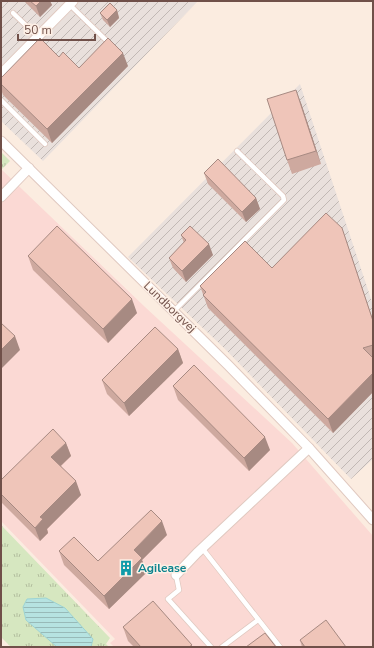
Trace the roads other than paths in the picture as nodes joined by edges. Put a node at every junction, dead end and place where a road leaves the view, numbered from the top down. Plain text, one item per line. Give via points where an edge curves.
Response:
1 (72, 3) edge
2 (13, 13) dead end
3 (38, 38) junction
4 (110, 43) edge
5 (1, 74) edge
6 (1, 100) edge
7 (1, 141) edge
8 (45, 144) dead end
9 (237, 151) dead end
10 (28, 168) junction
11 (1, 197) edge
12 (174, 311) junction
13 (309, 448) junction
14 (373, 520) edge
15 (202, 548) junction
16 (176, 575) joint
17 (258, 620) junction
18 (211, 647) edge
19 (222, 647) edge
20 (280, 647) edge

1 - 3 street
1 - 4 lane
2 - 3 lane
3 - 5 street
6 - 8 lane
7 - 10 street, Lundborgvej
9 - 12 lane via 283,196 284,200
10 - 11 street
10 - 12 street, Lundborgvej
12 - 13 street, Lundborgvej
13 - 14 street, Lundborgvej
13 - 15 street
15 - 16 street
15 - 17 lane
16 - 18 lane via 179,590 168,599
17 - 19 lane
17 - 20 lane

